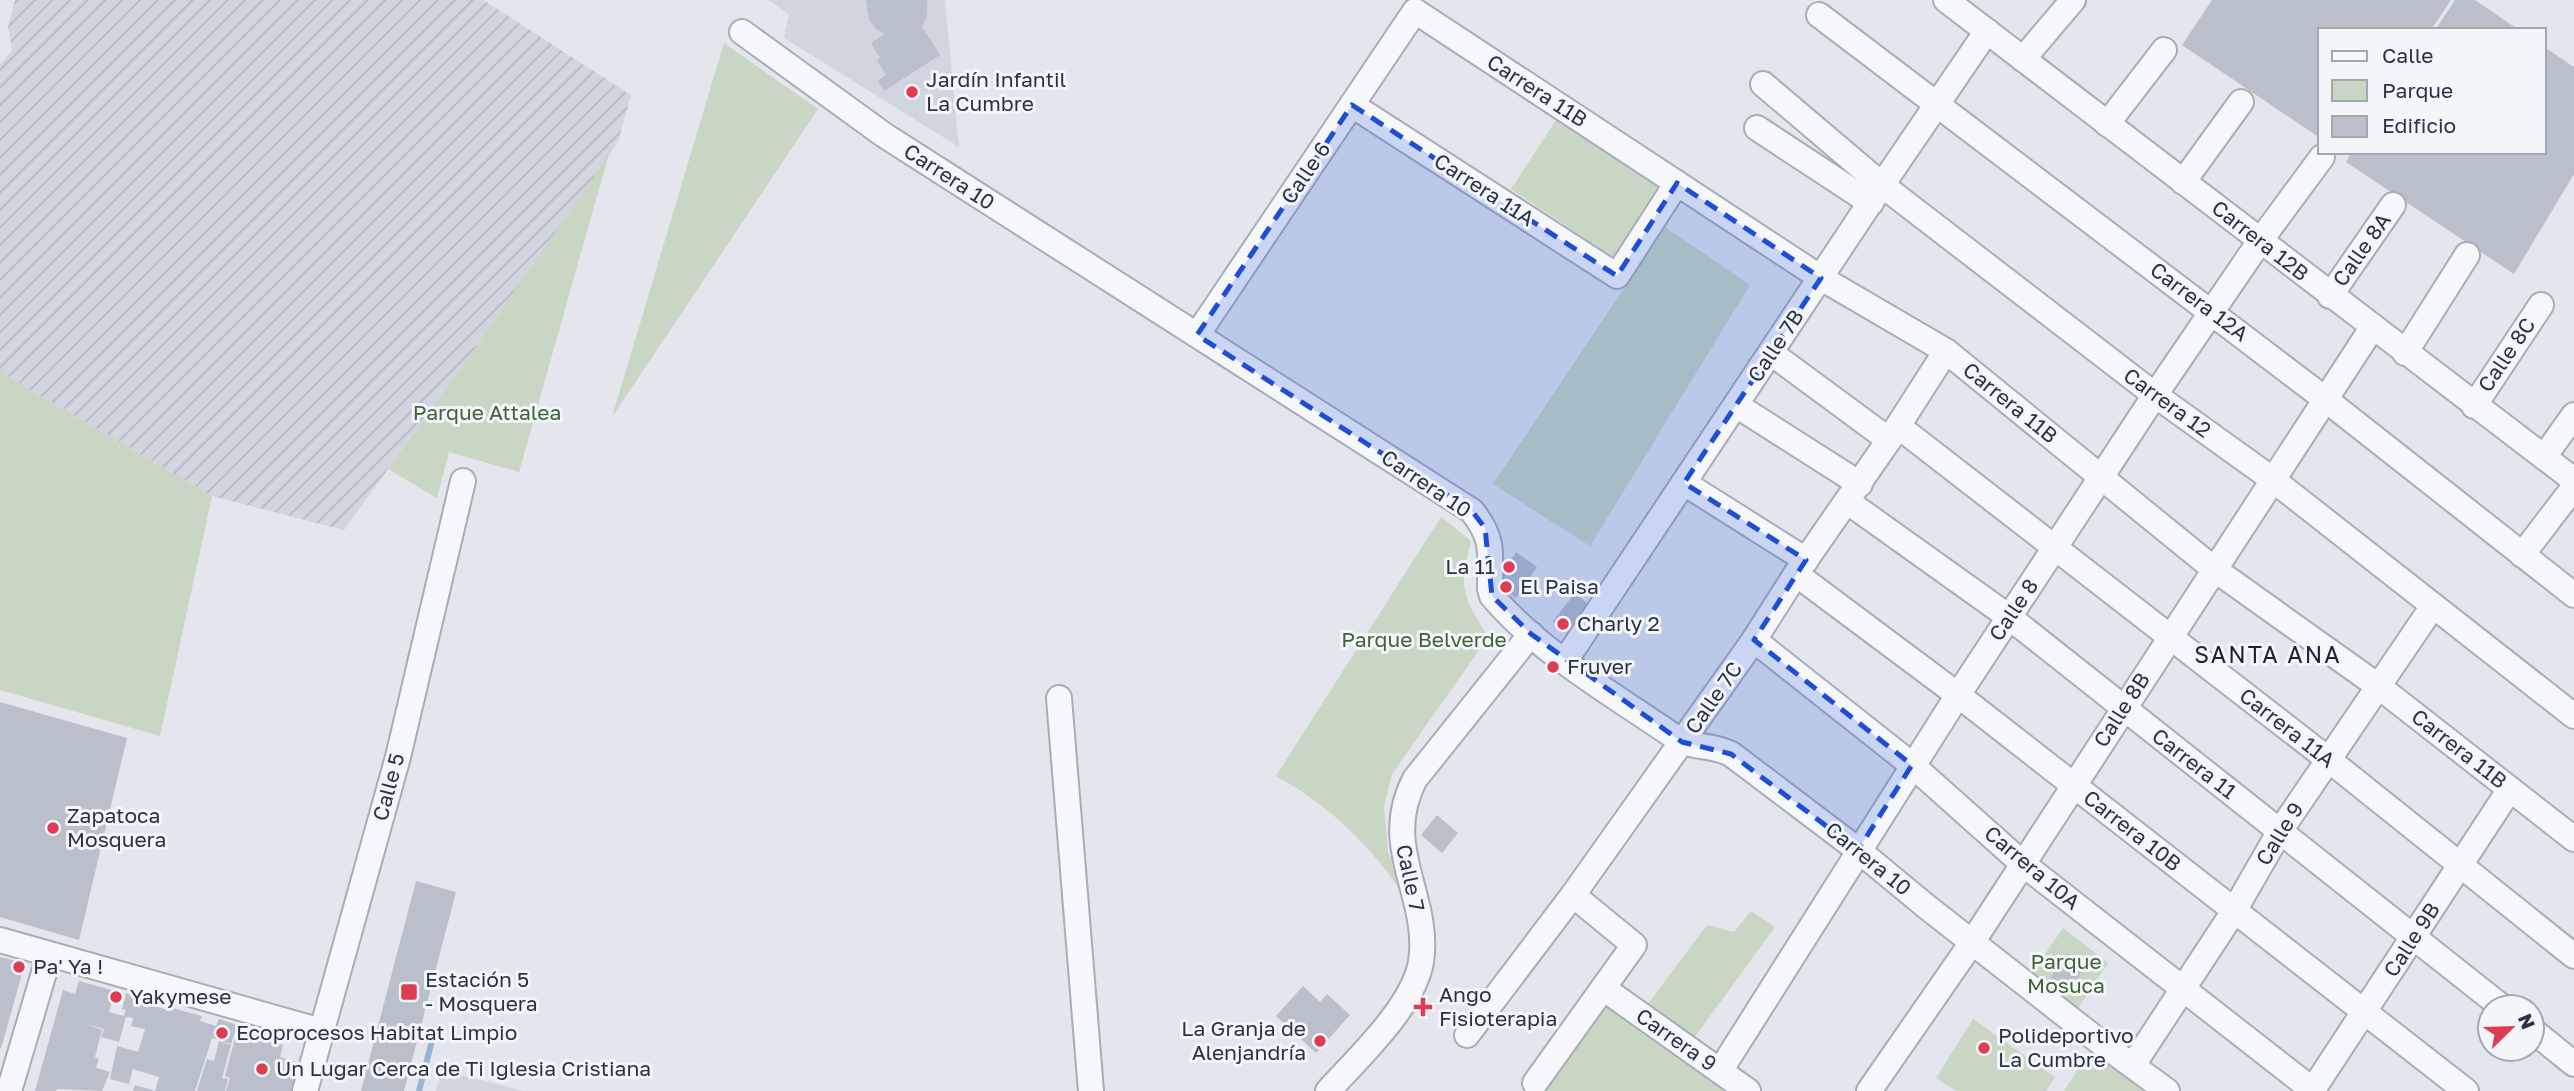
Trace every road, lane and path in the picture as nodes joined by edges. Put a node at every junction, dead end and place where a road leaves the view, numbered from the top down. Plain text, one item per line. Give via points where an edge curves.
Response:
1 (2073, 0) edge
2 (1956, 3) edge
3 (1415, 11) joint
4 (1819, 15) dead end
5 (1987, 31) junction
6 (742, 32) dead end
7 (2164, 50) dead end
8 (2023, 59) junction
9 (1763, 85) dead end
10 (2242, 102) dead end
11 (1937, 104) junction
12 (1352, 105) junction
13 (2107, 124) junction
14 (1757, 128) dead end
15 (2322, 157) dead end
16 (2183, 182) junction
17 (1677, 183) junction
18 (1877, 194) junction
19 (2393, 205) dead end
20 (2260, 241) junction
21 (2467, 255) dead end
22 (1821, 278) junction
23 (2330, 296) junction
24 (2541, 305) dead end
25 (2212, 313) junction
26 (2372, 328) junction
27 (1197, 335) junction
28 (1946, 351) junction
29 (2405, 353) junction
30 (1771, 354) junction
31 (2155, 395) junction
32 (2325, 398) junction
33 (1736, 405) junction
34 (2473, 406) junction
35 (2574, 415) edge
36 (1894, 433) junction
37 (2544, 457) junction
38 (2102, 478) junction
39 (2272, 479) junction
40 (2574, 480) edge
41 (463, 481) dead end
42 (1684, 483) junction
43 (2574, 487) edge
44 (1854, 493) junction
45 (2056, 546) junction
46 (2522, 555) junction
47 (1801, 567) junction
48 (2214, 569) junction
49 (2574, 596) edge
50 (2433, 606) junction
51 (2010, 617) junction
52 (1531, 634) junction
53 (2170, 637) junction
54 (1754, 640) junction
55 (1565, 661) junction
56 (2378, 686) junction
57 (1958, 695) junction
58 (1059, 698) dead end
59 (2124, 708) junction
60 (2574, 716) edge
61 (1682, 742) junction
62 (2329, 760) junction
63 (1912, 765) junction
64 (2074, 786) junction
65 (2510, 789) junction
66 (2280, 831) junction
67 (2574, 839) edge
68 (1858, 850) junction
69 (2023, 864) junction
70 (2460, 866) junction
71 (1573, 895) junction
72 (2234, 911) junction
73 (2414, 937) junction
74 (0, 940) edge
75 (1973, 941) junction
76 (49, 956) junction
77 (2574, 956) edge
78 (1603, 988) junction
79 (2183, 989) junction
80 (2484, 993) edge
81 (2364, 1012) junction
82 (321, 1031) junction
83 (1467, 1035) dead end
84 (2546, 1041) edge
85 (2574, 1064) edge
86 (2133, 1065) junction
87 (1720, 1071) junction
88 (1535, 1083) dead end
89 (9, 1091) edge
90 (306, 1091) edge
91 (1091, 1091) edge
92 (1328, 1091) edge
93 (1748, 1091) edge
94 (1869, 1091) edge
95 (2167, 1091) edge
96 (2313, 1091) edge
97 (2466, 1091) edge

1 - 8 street
2 - 5 street, Carrera 12B
3 - 12 street, Calle 6
3 - 17 street, Carrera 11B
4 - 11 street, Carrera 12A
5 - 8 street, Carrera 12B
5 - 11 street, Calle 7B
6 - 27 street, Carrera 10 via 884,135
7 - 13 street
8 - 13 street, Carrera 12B
9 - 18 street, Carrera 12
10 - 16 street
11 - 18 street, Calle 7B
11 - 25 street, Carrera 12A
12 - 17 street, Carrera 11A via 1616,276
12 - 27 street, Calle 6
13 - 16 street, Carrera 12B
14 - 18 street, Carrera 12
15 - 20 street, Calle 8
16 - 20 street, Carrera 12B
17 - 22 street, Carrera 11B
18 - 22 street, Calle 7B
18 - 31 street, Carrera 12
19 - 23 street, Calle 8A
20 - 23 street, Carrera 12B
20 - 25 street, Calle 8
21 - 29 street
22 - 28 street, Carrera 11B
22 - 30 street, Calle 7B
23 - 26 street, Carrera 12B
24 - 34 street, Calle 8C
25 - 31 street, Calle 8
25 - 32 street, Carrera 12A
26 - 29 street, Carrera 12B
26 - 32 street, Calle 8B
27 - 52 street, Carrera 10 via 1472,511 1490,544 1492,596
28 - 36 street, Calle 7C
28 - 38 street, Carrera 11B
29 - 34 street, Carrera 12B
30 - 33 street, Calle 7B
30 - 36 street, Carrera 11A
31 - 38 street, Calle 8
31 - 39 street, Carrera 12
32 - 39 street, Calle 8B
32 - 46 street, Carrera 12A
33 - 42 street, Calle 7B
33 - 44 street, Carrera 11
34 - 37 street, Carrera 12B
35 - 37 street
36 - 44 street, Calle 7C
36 - 45 street, Carrera 11A
37 - 40 street, Carrera 12B
38 - 45 street, Calle 8
38 - 48 street, Carrera 11B
39 - 48 street, Calle 8B
39 - 50 street, Carrera 12
41 - 82 street, Calle 5 via 398,757
42 - 47 street, Carrera 10B
42 - 55 street, Calle 7B
43 - 46 street
44 - 47 street, Calle 7C
44 - 51 street, Carrera 11
45 - 51 street, Calle 8
45 - 53 street, Carrera 11A
46 - 49 street, Carrera 12A
47 - 54 street, Calle 7C
47 - 57 street, Carrera 10B
48 - 53 street, Calle 8B
48 - 56 street, Carrera 11B
50 - 56 street, Calle 9
50 - 60 street, Carrera 12
51 - 57 street, Calle 8
51 - 59 street, Carrera 11
52 - 55 street, Carrera 10
52 - 92 street, Calle 7 via 1409,791 1402,809 1402,846 1419,920 1421,961 1408,993 1386,1027
53 - 59 street, Calle 8B
53 - 62 street, Carrera 11A
54 - 61 street, Calle 7C
54 - 63 street, Carrera 10A
55 - 61 street, Carrera 10
56 - 62 street, Calle 9
56 - 65 street, Carrera 11B
57 - 63 street, Calle 8
57 - 64 street, Carrera 10B
58 - 91 street
59 - 64 street, Calle 8B
59 - 66 street, Carrera 11
61 - 68 street, Carrera 10 via 1701,748 1715,746 1731,754
61 - 71 street, Calle 7C
62 - 66 street, Calle 9
62 - 70 street, Carrera 11A
63 - 68 street, Calle 8
63 - 69 street, Carrera 10A
64 - 69 street, Calle 8B
64 - 72 street, Carrera 10B
65 - 67 street, Carrera 11B
65 - 70 street, Calle 9B
66 - 72 street, Calle 9
66 - 73 street, Carrera 11
68 - 75 street, Carrera 10
68 - 87 street, Calle 8
69 - 75 street, Calle 8B
69 - 79 street, Carrera 10A
70 - 73 street, Calle 9B
70 - 77 street, Carrera 11A
71 - 78 street via 1634,945
71 - 83 street, Calle 7C
72 - 79 street, Calle 9
72 - 81 street, Carrera 10B
73 - 80 street, Carrera 11
73 - 81 street, Calle 9B
74 - 76 street
75 - 86 street, Carrera 10
75 - 94 street, Calle 8B
76 - 82 street
76 - 89 street
78 - 87 street, Carrera 9
78 - 88 street
79 - 86 street, Calle 9
79 - 96 street, Carrera 10A
81 - 96 street, Calle 9B
81 - 97 street, Carrera 10B
82 - 90 street, Calle 5
84 - 85 street
86 - 95 street, Carrera 10
87 - 93 street, Carrera 9

